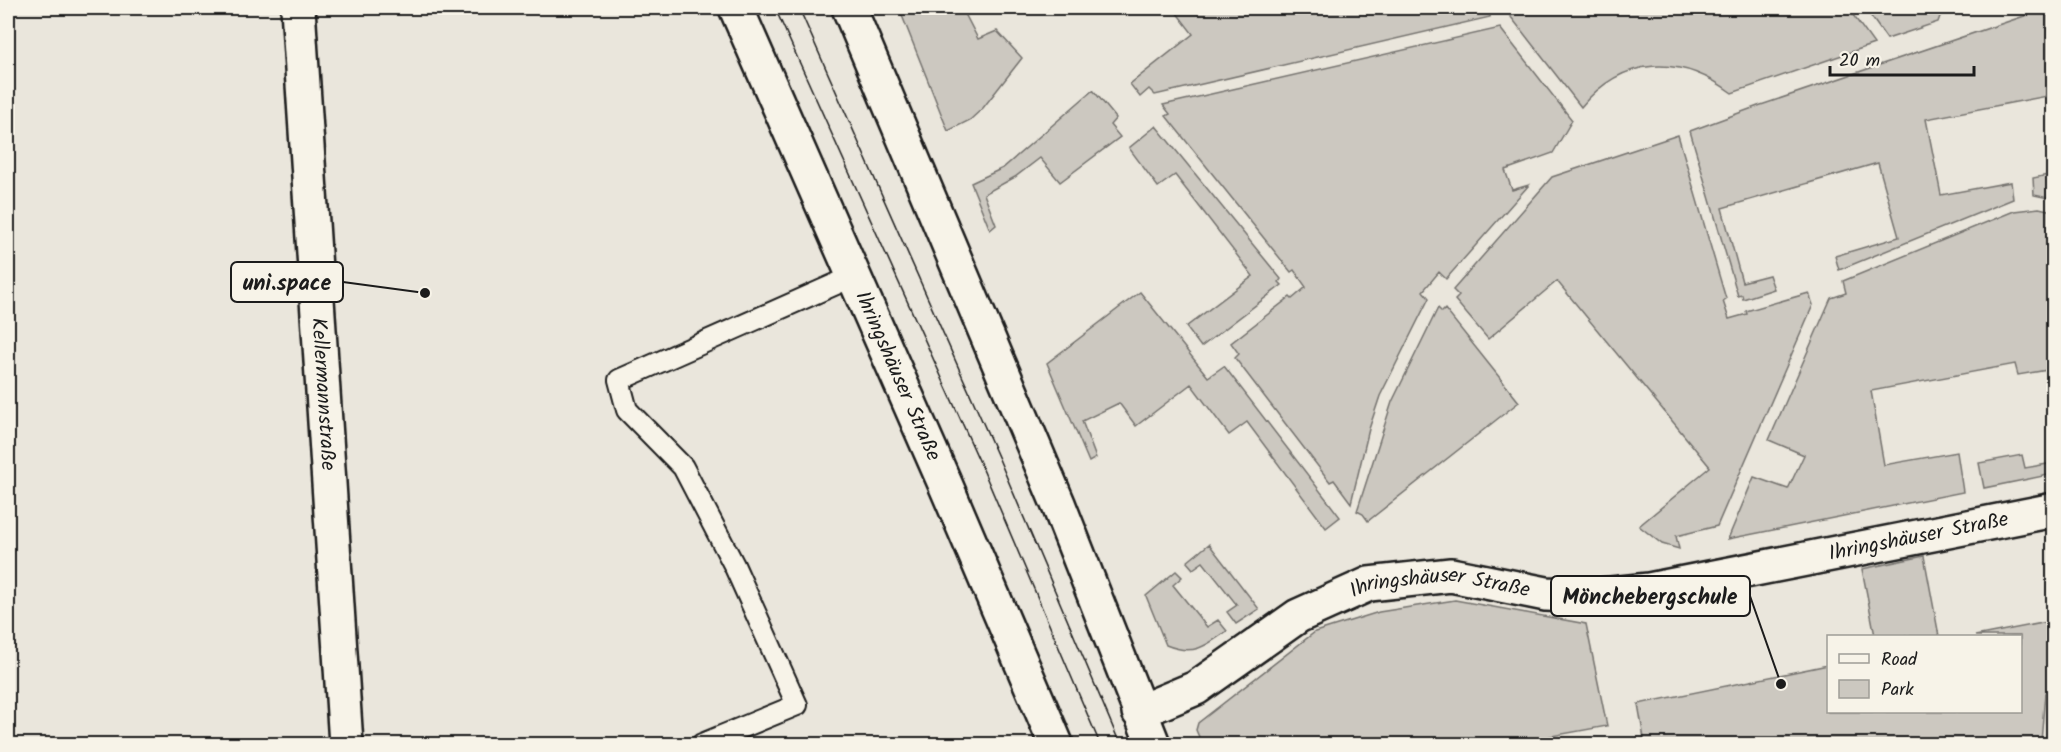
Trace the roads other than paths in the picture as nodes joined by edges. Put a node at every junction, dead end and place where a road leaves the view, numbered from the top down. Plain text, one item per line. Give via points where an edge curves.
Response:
1 (298, 8) edge
2 (736, 8) edge
3 (849, 8) edge
4 (854, 276) junction
5 (2054, 510) edge
6 (1139, 712) junction
7 (346, 744) edge
8 (702, 744) edge
9 (1056, 744) edge
10 (1153, 744) edge

1 - 7 street, Kellermannstraße
2 - 4 street, Ihringshäuser Straße
3 - 6 street via 1059,506
4 - 8 lane via 619,380 627,410 682,467 734,565 797,705
4 - 9 street, Ihringshäuser Straße
5 - 6 street, Ihringshäuser Straße via 1649,590 1592,596 1546,594 1451,575 1369,584 1298,616 1196,688
6 - 10 street

